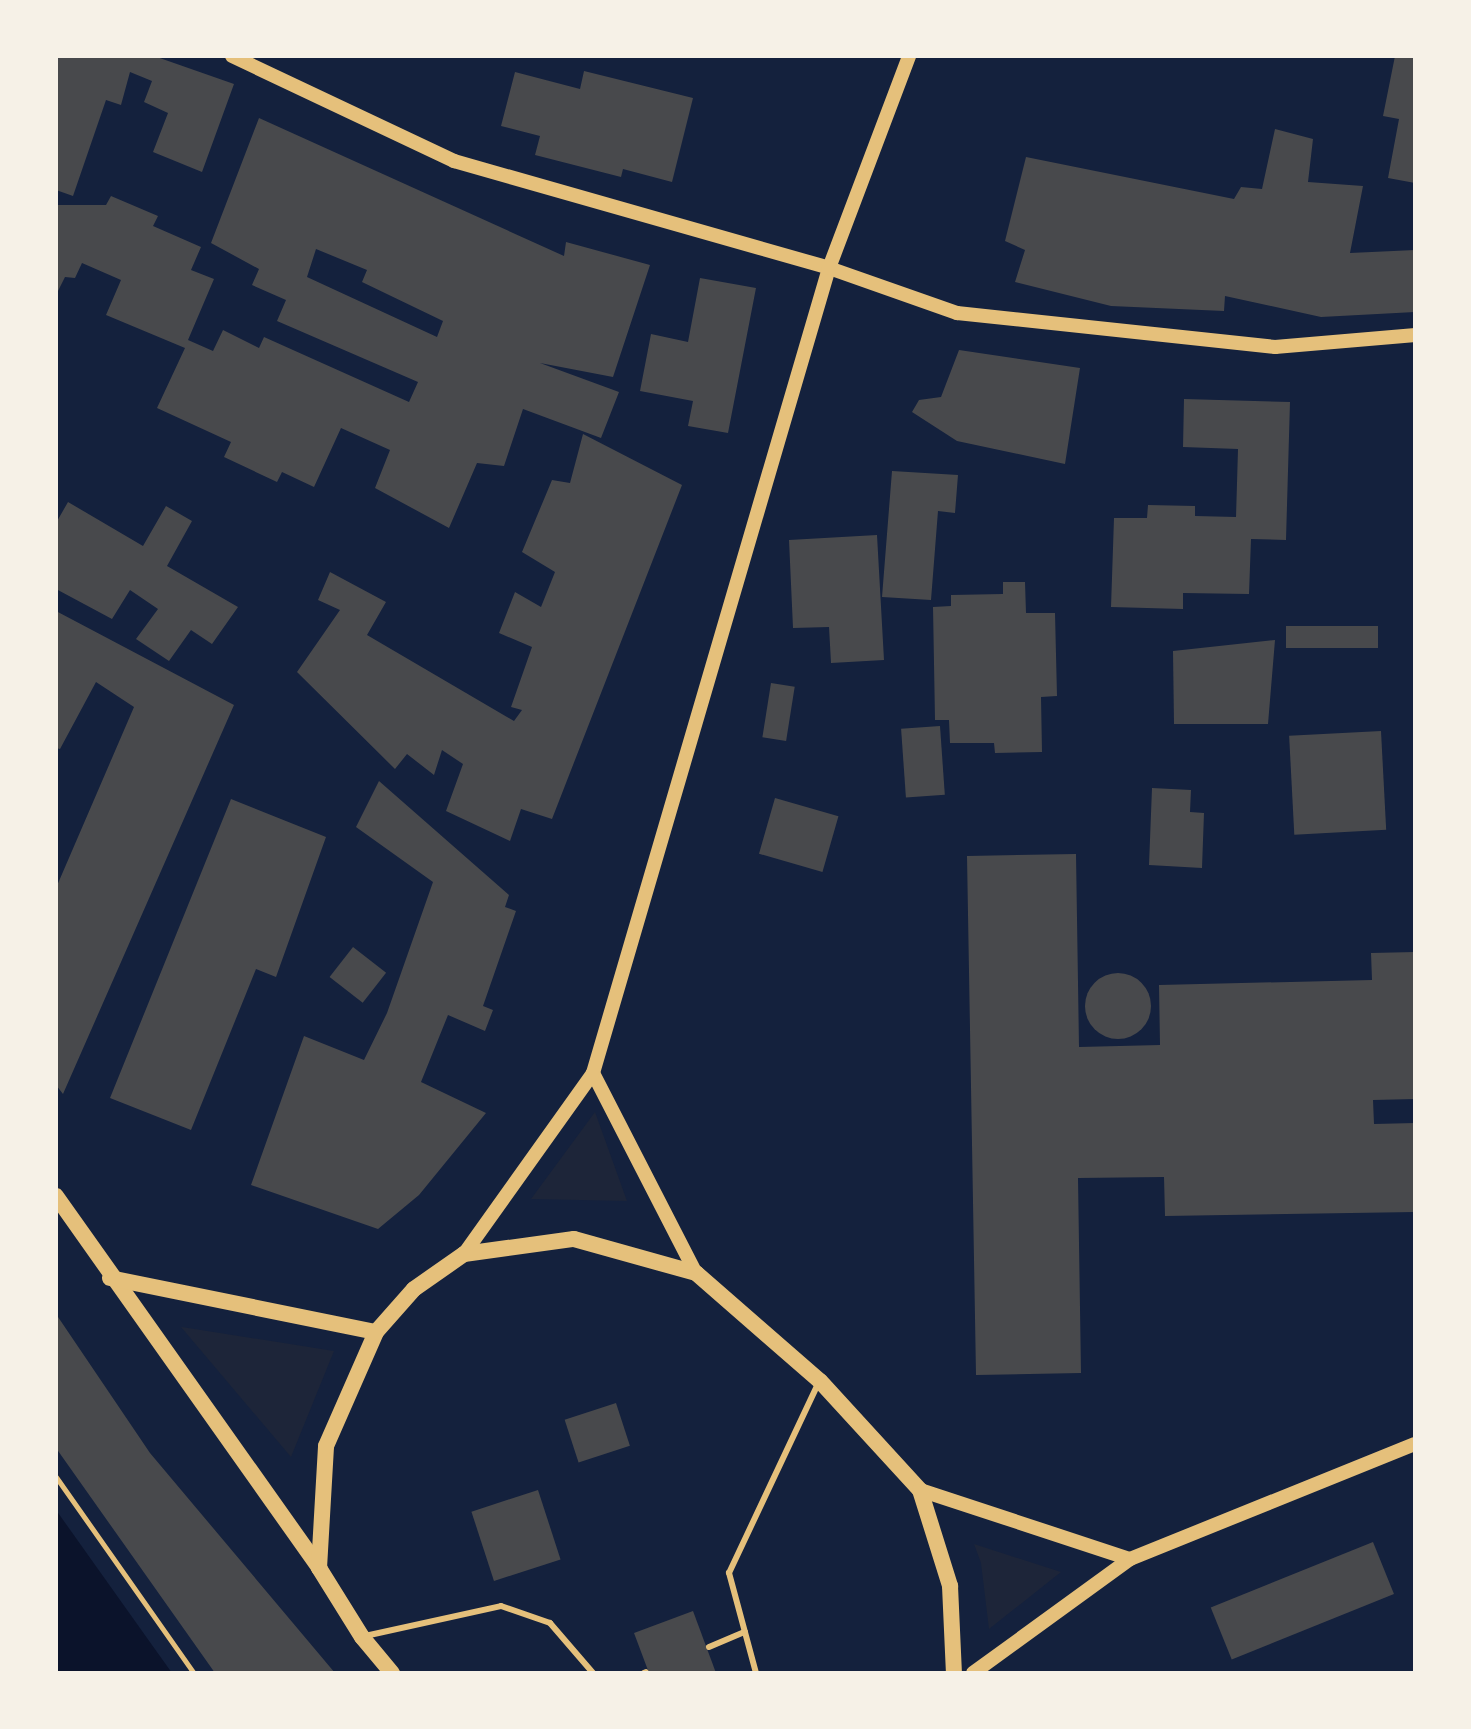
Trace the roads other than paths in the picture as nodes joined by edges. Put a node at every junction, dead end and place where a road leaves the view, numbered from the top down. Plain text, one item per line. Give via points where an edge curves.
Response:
1 (232, 56) edge
2 (909, 56) edge
3 (829, 268) junction
4 (1415, 335) edge
5 (593, 1073) junction
6 (56, 1196) edge
7 (464, 1254) junction
8 (696, 1273) junction
9 (110, 1278) junction
10 (376, 1332) junction
11 (820, 1381) junction
12 (1415, 1444) edge
13 (920, 1490) junction
14 (1130, 1559) junction
15 (319, 1568) junction
16 (745, 1632) junction
17 (362, 1637) junction
18 (709, 1647) dead end
19 (392, 1673) edge
20 (593, 1673) edge
21 (756, 1673) edge
22 (954, 1673) edge
23 (973, 1673) edge

1 - 3 street via 454,161
2 - 3 street
3 - 4 street via 957,313 1275,347
3 - 5 street
5 - 7 street
5 - 8 street
6 - 9 main road
7 - 8 main road via 574,1239
7 - 10 main road via 414,1289
8 - 11 main road
9 - 10 main road
9 - 15 main road
10 - 15 main road via 326,1446
11 - 13 main road
11 - 16 lane via 729,1573
12 - 14 street
13 - 14 street
13 - 22 main road via 950,1586
14 - 23 street
15 - 17 main road
16 - 18 lane
16 - 21 lane
17 - 19 main road
17 - 20 lane via 501,1606 550,1623

